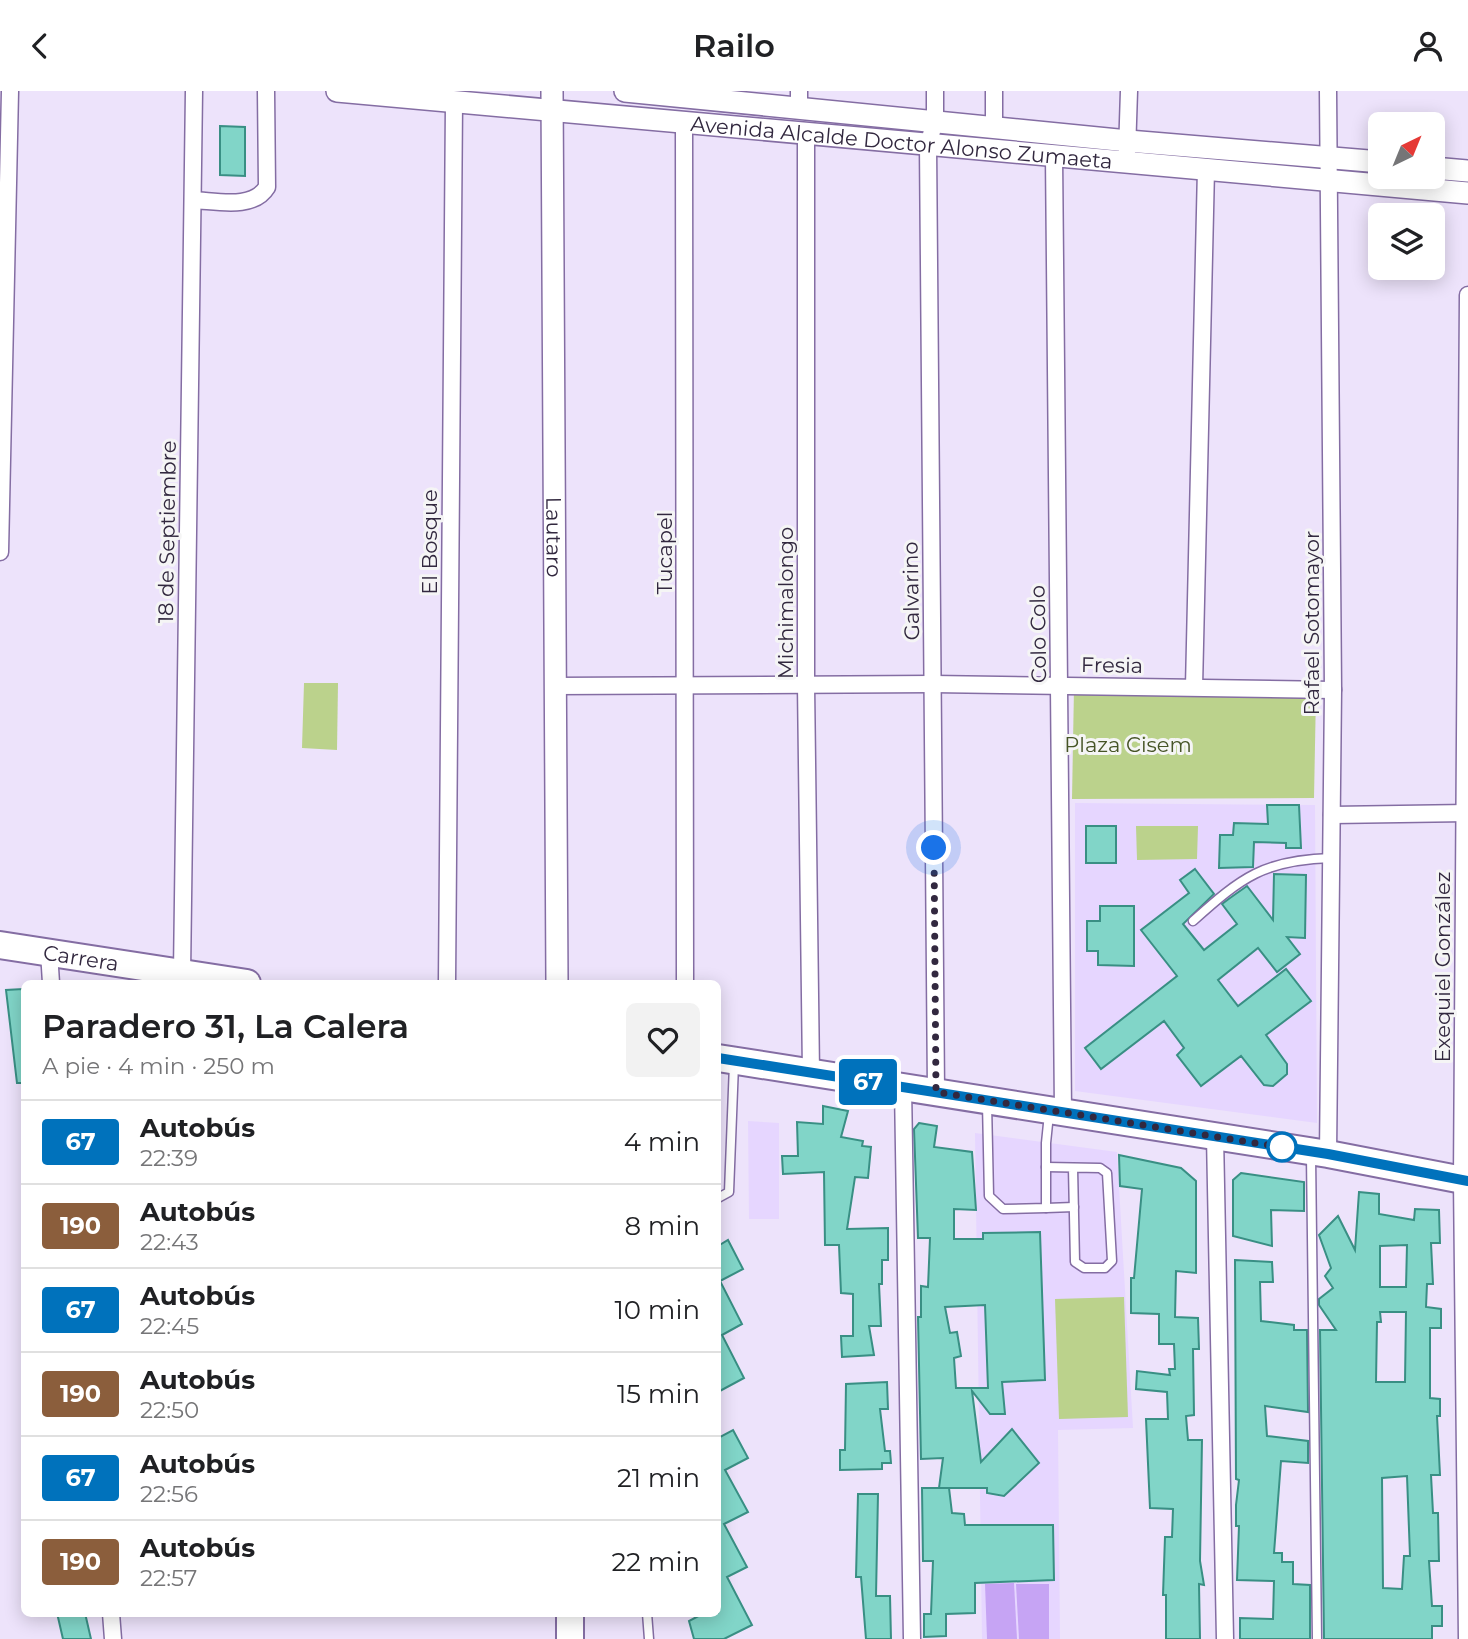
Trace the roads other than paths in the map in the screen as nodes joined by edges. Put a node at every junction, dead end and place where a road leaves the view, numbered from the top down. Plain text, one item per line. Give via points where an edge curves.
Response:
1 (10, 91) edge
2 (194, 91) edge
3 (266, 91) edge
4 (337, 91) edge
5 (625, 91) edge
6 (935, 91) edge
7 (993, 91) edge
8 (1129, 91) edge
9 (1328, 91) edge
10 (743, 96) edge
11 (799, 99) edge
12 (551, 100) edge
13 (454, 102) junction
14 (935, 121) junction
15 (684, 122) junction
16 (994, 126) junction
17 (743, 128) junction
18 (806, 133) junction
19 (928, 145) junction
20 (1127, 152) junction
21 (1054, 156) junction
22 (1329, 157) junction
23 (1368, 161) edge
24 (1206, 169) junction
25 (1446, 169) edge
26 (1468, 171) edge
27 (1329, 181) junction
28 (1468, 193) edge
29 (193, 200) junction
30 (1468, 295) edge
31 (0, 552) edge
32 (933, 684) junction
33 (806, 685) junction
34 (1060, 685) junction
35 (554, 686) junction
36 (684, 687) junction
37 (1194, 687) junction
38 (1333, 690) junction
39 (1466, 813) edge
40 (1332, 815) junction
41 (1331, 858) junction
42 (1194, 921) dead end
43 (0, 945) edge
44 (49, 952) junction
45 (182, 973) junction
46 (51, 980) edge
47 (228, 980) edge
48 (447, 980) edge
49 (557, 980) edge
50 (685, 980) edge
51 (726, 1059) edge
52 (811, 1073) junction
53 (903, 1087) junction
54 (936, 1092) junction
55 (987, 1101) junction
56 (1056, 1111) junction
57 (1215, 1136) junction
58 (1319, 1153) junction
59 (1046, 1167) junction
60 (1073, 1168) junction
61 (1465, 1181) edge
62 (721, 1196) edge
63 (1074, 1207) junction
64 (1046, 1208) junction
65 (111, 1617) edge
66 (570, 1617) edge
67 (647, 1617) edge
68 (113, 1639) edge
69 (570, 1639) edge
70 (649, 1639) edge
71 (912, 1639) edge
72 (1225, 1639) edge
73 (1317, 1639) edge
74 (1467, 1639) edge

1 - 31 street
2 - 29 street, 18 de Septiembre
3 - 29 street via 267,187 261,197 248,202
4 - 13 street, Avenida Alcalde Doctor Alonso Zumaeta
5 - 10 street, Avenida Alcalde Doctor Alonso Zumaeta
6 - 14 street, Galvarino
7 - 16 street
8 - 20 street
9 - 22 street, Rafael Sotomayor
10 - 11 street, Avenida Alcalde Doctor Alonso Zumaeta
10 - 17 street
11 - 14 street, Avenida Alcalde Doctor Alonso Zumaeta
12 - 13 street, Avenida Alcalde Doctor Alonso Zumaeta
12 - 15 street, Avenida Alcalde Doctor Alonso Zumaeta
12 - 35 street, Lautaro
13 - 48 street, El Bosque
14 - 16 street, Avenida Alcalde Doctor Alonso Zumaeta
14 - 19 street, Galvarino
15 - 17 street, Avenida Alcalde Doctor Alonso Zumaeta
15 - 36 street, Tucapel
16 - 20 street, Avenida Alcalde Doctor Alonso Zumaeta
17 - 18 street, Avenida Alcalde Doctor Alonso Zumaeta
18 - 19 street, Avenida Alcalde Doctor Alonso Zumaeta
18 - 33 street, Michimalongo
19 - 21 street, Avenida Alcalde Doctor Alonso Zumaeta
19 - 32 street, Galvarino
20 - 21 street, Avenida Alcalde Doctor Alonso Zumaeta
20 - 22 street, Avenida Alcalde Doctor Alonso Zumaeta
20 - 24 street, Avenida Alcalde Doctor Alonso Zumaeta
21 - 34 street, Colo Colo
22 - 23 street, Avenida Alcalde Doctor Alonso Zumaeta
22 - 27 street, Rafael Sotomayor
24 - 27 street, Avenida Alcalde Doctor Alonso Zumaeta
24 - 37 street
25 - 26 street
27 - 28 street, Avenida Alcalde Doctor Alonso Zumaeta
27 - 38 street, Rafael Sotomayor
29 - 45 street, 18 de Septiembre
30 - 39 street, Exequiel González
32 - 33 street, Fresia
32 - 34 street, Fresia
32 - 54 street, Galvarino
33 - 36 street, Fresia
33 - 52 street, Michimalongo
34 - 37 street, Fresia
34 - 56 street, Colo Colo
35 - 36 street, Fresia
35 - 49 street, Lautaro
36 - 50 street, Tucapel
37 - 38 street, Fresia
38 - 40 street, Rafael Sotomayor
39 - 40 street
39 - 61 street, Exequiel González
40 - 41 street, Rafael Sotomayor
41 - 42 lane via 1289,860 1266,867 1236,885
41 - 58 street, Rafael Sotomayor
43 - 44 main road, Carrera
44 - 45 main road, Carrera
44 - 46 street
45 - 47 main road, Carrera
51 - 52 main road
51 - 62 lane via 729,1192
52 - 53 main road
53 - 54 main road
53 - 71 street
54 - 55 main road
55 - 56 main road
55 - 64 lane via 989,1196 1003,1209
56 - 57 main road
56 - 59 lane
57 - 58 main road
57 - 72 street
58 - 61 main road
58 - 73 lane
59 - 60 lane
59 - 64 lane
60 - 63 lane
60 - 63 lane via 1100,1168 1107,1173 1110,1265 1084,1268 1075,1262
61 - 74 street, Exequiel González
63 - 64 lane
65 - 68 street
66 - 69 main road
67 - 70 lane

